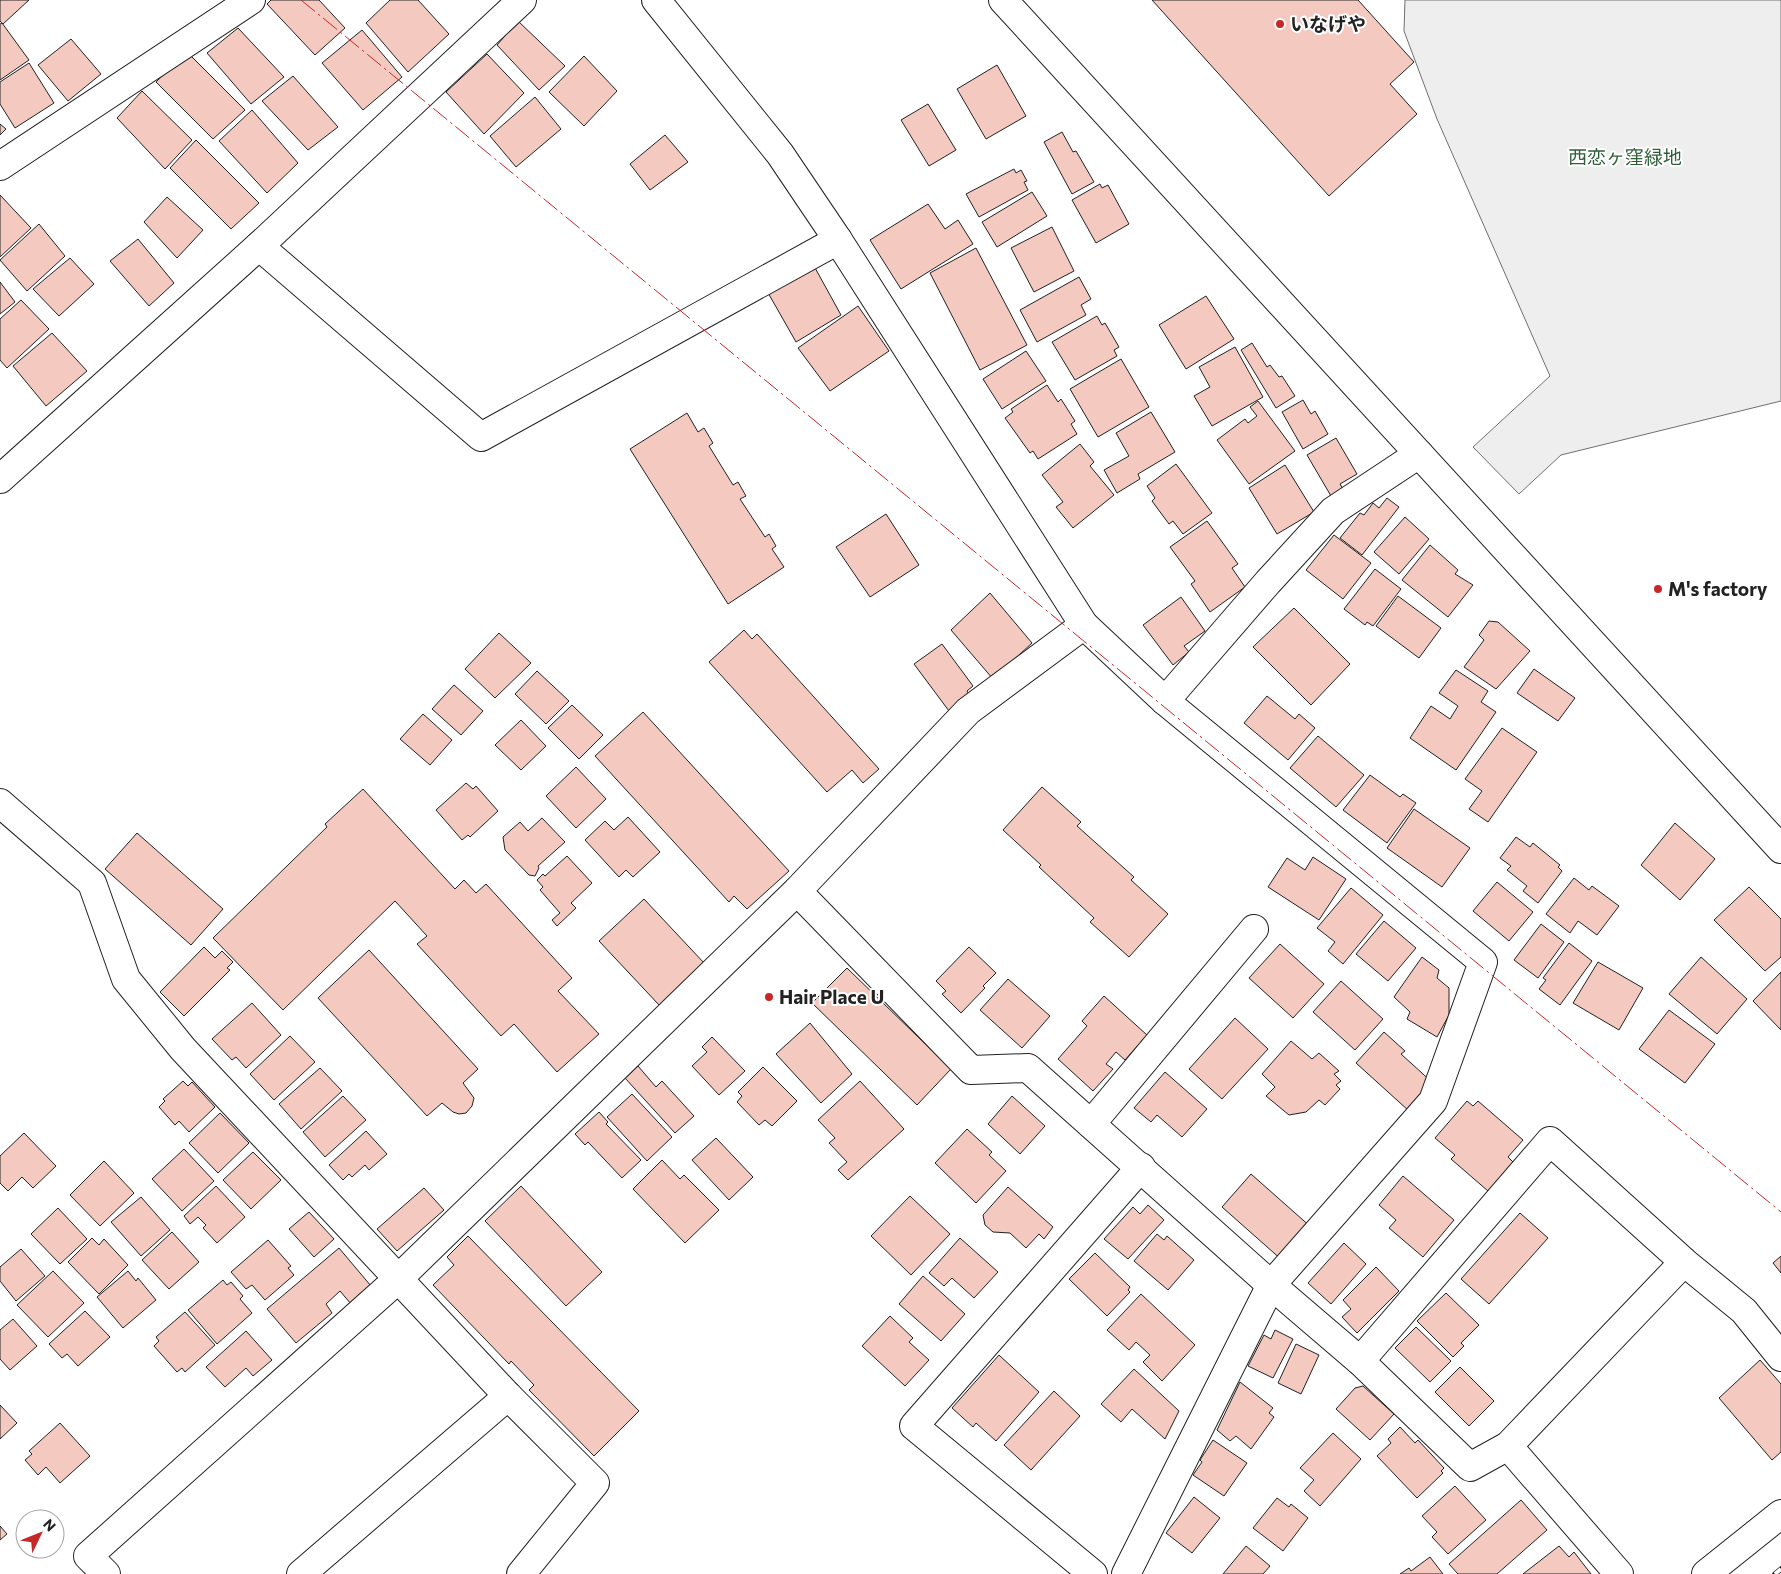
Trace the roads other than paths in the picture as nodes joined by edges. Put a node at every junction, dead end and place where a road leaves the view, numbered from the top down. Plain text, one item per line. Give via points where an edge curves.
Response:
1 (251, 0) edge
2 (522, 0) edge
3 (656, 0) edge
4 (1003, 0) edge
5 (0, 166) edge
6 (838, 240) junction
7 (259, 246) junction
8 (1419, 454) junction
9 (0, 479) edge
10 (1084, 625) junction
11 (1165, 701) junction
12 (0, 803) edge
13 (1781, 849) edge
14 (797, 890) junction
15 (1254, 929) dead end
16 (1091, 1124) junction
17 (1140, 1167) junction
18 (1684, 1262) junction
19 (398, 1279) junction
20 (1271, 1285) junction
21 (1781, 1356) edge
22 (1360, 1361) junction
23 (508, 1396) junction
24 (1508, 1446) junction
25 (1781, 1514) edge
26 (106, 1574) edge
27 (301, 1574) edge
28 (521, 1574) edge
29 (1093, 1574) edge
30 (1126, 1574) edge
31 (1619, 1574) edge
32 (1706, 1574) edge

1 - 5 street
2 - 7 street
3 - 6 street via 780,154
4 - 8 street
6 - 7 street via 481,437
6 - 10 street
7 - 9 street
8 - 11 street via 1333,512
8 - 13 street
10 - 11 street
10 - 14 street via 968,711
11 - 20 street via 1483,962 1433,1101
12 - 19 street via 92,882 126,979 182,1049
14 - 16 street via 971,1070 1028,1068
14 - 19 street
15 - 16 street
16 - 17 street
17 - 20 street
17 - 29 street via 914,1426
18 - 21 street via 1744,1311
18 - 22 street via 1550,1141
18 - 24 street
19 - 23 street
19 - 26 street via 88,1556
20 - 22 street
20 - 30 street
22 - 24 street via 1470,1467
23 - 27 street
23 - 28 street via 595,1483
24 - 31 street
25 - 32 street

